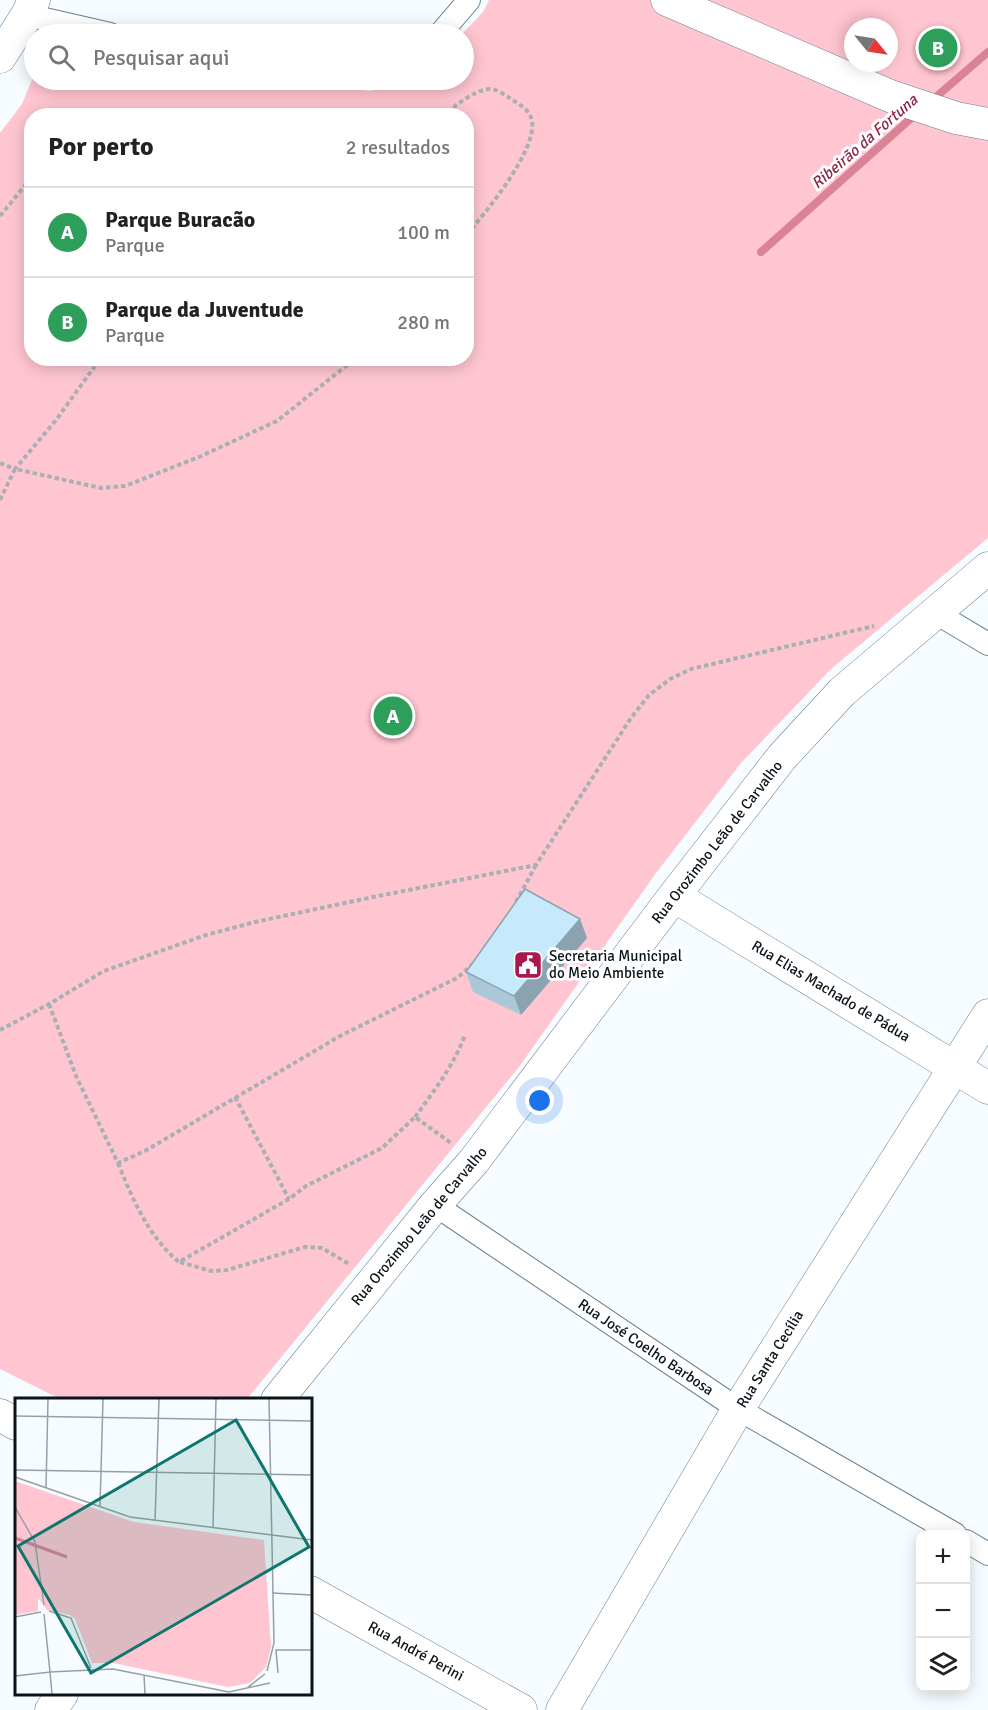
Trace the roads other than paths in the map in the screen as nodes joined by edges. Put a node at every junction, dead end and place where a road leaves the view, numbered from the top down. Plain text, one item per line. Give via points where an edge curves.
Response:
1 (469, 0) edge
2 (668, 0) edge
3 (31, 8) edge
4 (80, 24) edge
5 (449, 24) edge
6 (0, 57) edge
7 (988, 124) edge
8 (988, 568) edge
9 (936, 613) junction
10 (988, 644) edge
11 (674, 896) junction
12 (988, 1015) edge
13 (956, 1067) junction
14 (988, 1088) edge
15 (435, 1205) junction
16 (279, 1398) edge
17 (738, 1409) junction
18 (0, 1414) edge
19 (15, 1423) edge
20 (948, 1530) edge
21 (970, 1543) edge
22 (988, 1554) edge
23 (312, 1593) edge
24 (61, 1695) edge
25 (51, 1710) edge
26 (521, 1710) edge
27 (562, 1710) edge

1 - 5 street
2 - 7 main road via 890,96 956,118
3 - 4 street
3 - 6 main road
8 - 9 main road, Rua Orozimbo Leão de Carvalho
9 - 10 street
9 - 11 main road, Rua Orozimbo Leão de Carvalho via 834,700 782,757
11 - 13 main road, Rua Elias Machado de Pádua
11 - 15 main road, Rua Orozimbo Leão de Carvalho via 474,1161
12 - 13 main road, Rua Santa Cecília
13 - 14 main road, Rua Elias Machado de Pádua
13 - 17 main road, Rua Santa Cecília
15 - 16 main road, Rua Orozimbo Leão de Carvalho
15 - 17 street, Rua José Coelho Barbosa
17 - 20 street, Rua José Coelho Barbosa
17 - 27 main road, Rua Santa Cecília
18 - 19 main road
21 - 22 street
23 - 26 main road, Rua André Perini
24 - 25 main road

